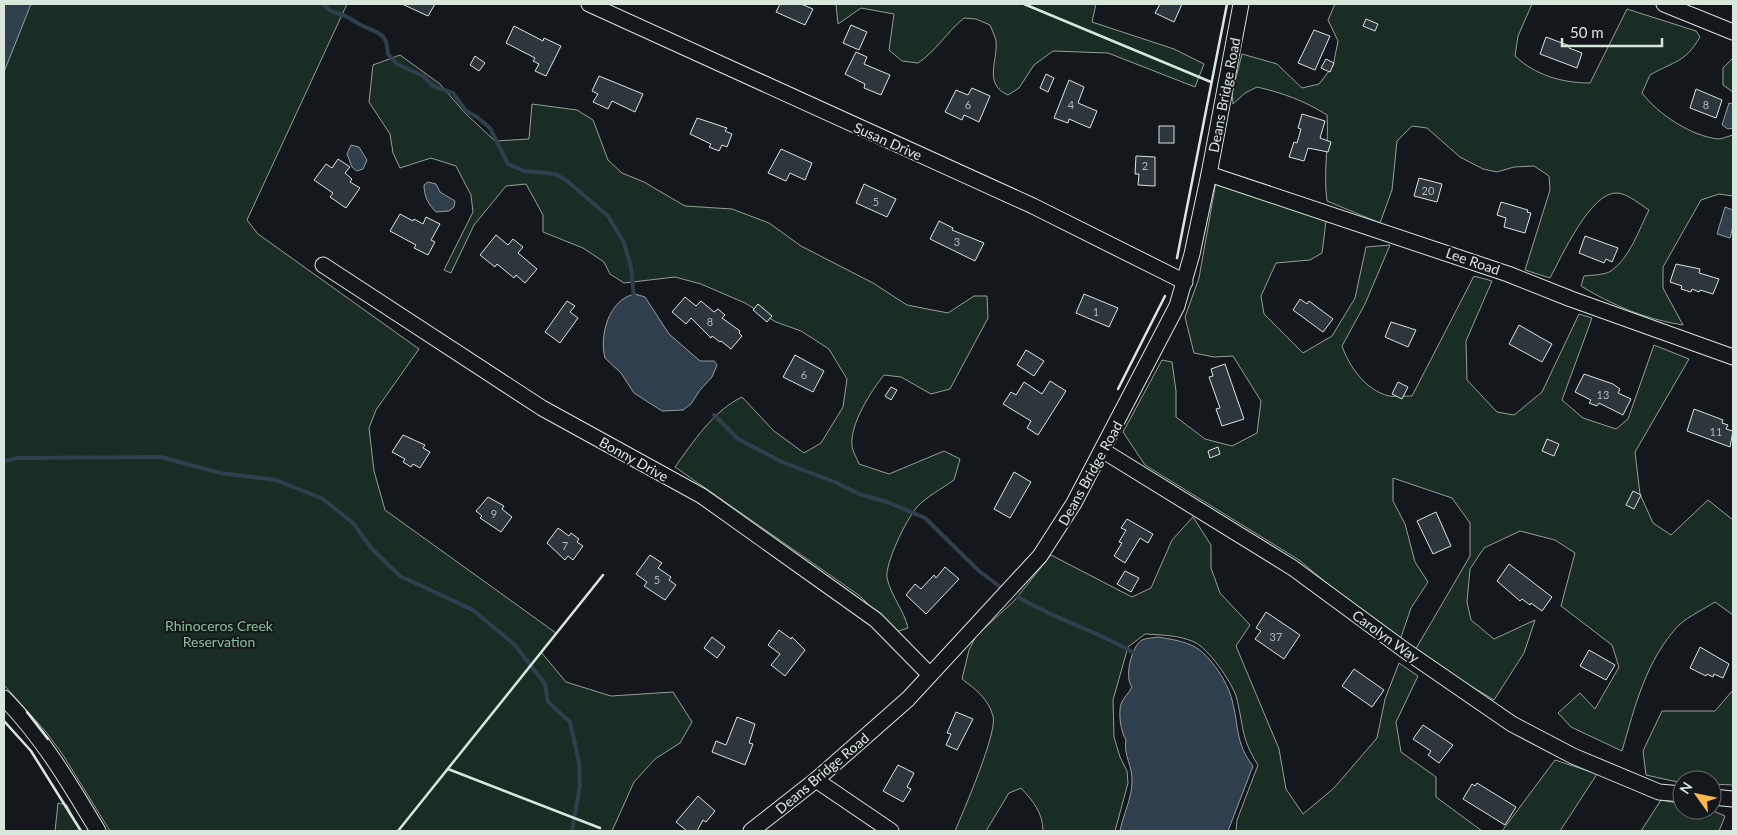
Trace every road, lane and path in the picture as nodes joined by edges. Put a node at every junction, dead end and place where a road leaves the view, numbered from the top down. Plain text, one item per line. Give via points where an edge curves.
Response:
1 (589, 4) edge
2 (1241, 4) edge
3 (1664, 4) edge
4 (1733, 32) edge
5 (1209, 174) junction
6 (323, 265) dead end
7 (1185, 282) junction
8 (1733, 357) edge
9 (1102, 450) junction
10 (930, 674) junction
11 (4, 698) edge
12 (816, 780) junction
13 (1672, 793) edge
14 (98, 831) edge
15 (750, 831) edge
16 (891, 831) edge

1 - 7 street, Susan Drive via 1033,206
2 - 5 street, Deans Bridge Road
3 - 4 street
5 - 7 street, Deans Bridge Road
5 - 8 street, Lee Road via 1499,270
6 - 10 street, Bonny Drive via 542,408 702,496 876,620
7 - 9 street, Deans Bridge Road via 1167,328
9 - 10 street, Deans Bridge Road via 1074,504 1040,556
9 - 13 street, Carolyn Way via 1293,568 1512,724 1573,756 1660,792
10 - 12 street, Deans Bridge Road via 908,699
11 - 14 street via 54,759
12 - 15 street, Deans Bridge Road
12 - 16 street

